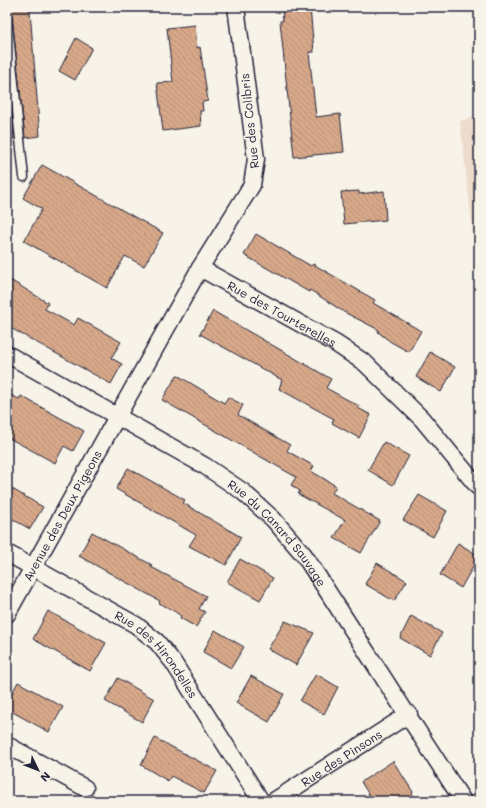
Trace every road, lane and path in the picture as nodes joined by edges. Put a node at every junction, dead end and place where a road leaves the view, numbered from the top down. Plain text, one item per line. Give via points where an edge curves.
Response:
1 (236, 7) edge
2 (7, 17) edge
3 (24, 177) dead end
4 (200, 268) junction
5 (7, 354) edge
6 (117, 416) junction
7 (478, 487) dead end
8 (7, 554) edge
9 (33, 568) junction
10 (7, 614) edge
11 (409, 714) junction
12 (7, 745) edge
13 (85, 788) dead end
14 (261, 801) edge
15 (274, 801) edge
16 (463, 801) edge

1 - 4 street, Rue des Colibris via 256,159 255,173 252,185
2 - 3 lane
4 - 6 street
4 - 7 street, Rue des Tourterelles via 365,363 422,419
5 - 6 street, Rue du Canard Sauvage
6 - 9 street, Avenue des Deux Pigeons
6 - 11 street, Rue du Canard Sauvage via 206,466 242,491 273,519 304,554
8 - 9 street, Rue des Hirondelles
9 - 10 street, Avenue des Deux Pigeons
9 - 14 street, Rue des Hirondelles via 136,625 157,642 173,662
11 - 15 street, Rue des Pinsons
11 - 16 street, Rue du Canard Sauvage
12 - 13 street

